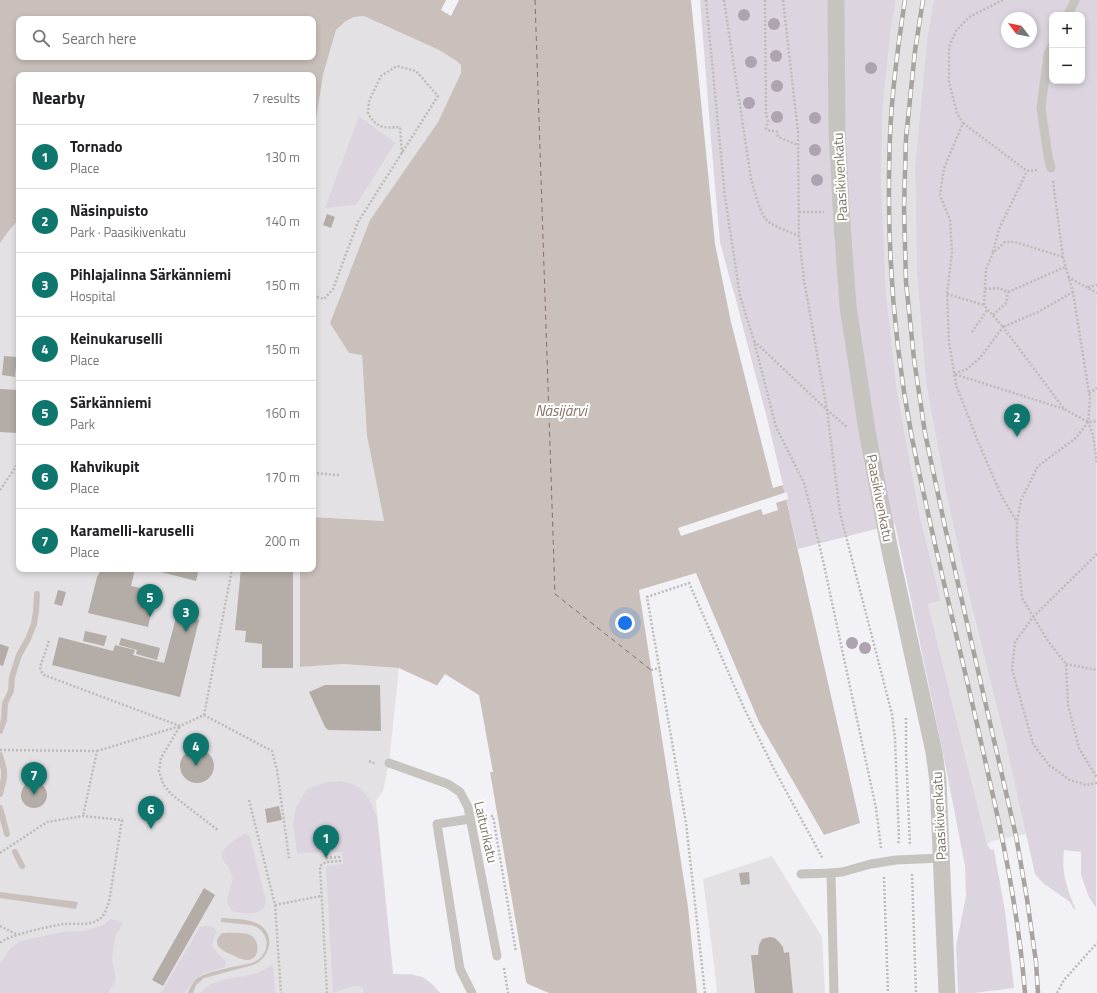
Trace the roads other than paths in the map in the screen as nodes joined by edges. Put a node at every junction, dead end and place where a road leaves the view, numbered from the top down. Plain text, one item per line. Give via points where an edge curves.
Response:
1 (836, 0) edge
2 (1075, 0) edge
3 (1069, 12) edge
4 (1051, 48) edge
5 (1051, 168) road end
6 (389, 763) dead end
7 (470, 819) junction
8 (942, 858) junction
9 (831, 873) junction
10 (801, 874) dead end
11 (497, 956) dead end
12 (472, 993) edge
13 (834, 993) edge
14 (947, 993) edge

1 - 8 street, Paasikivenkatu via 837,131 848,306 869,442 890,551 934,752
2 - 3 lane
4 - 5 lane via 1041,108
6 - 7 lane, Laiturikatu via 448,784 460,792 468,807
7 - 11 lane, Laiturikatu
7 - 12 lane via 437,824 460,969
8 - 9 lane via 896,860
8 - 14 street, Paasikivenkatu
9 - 10 lane
9 - 13 lane

